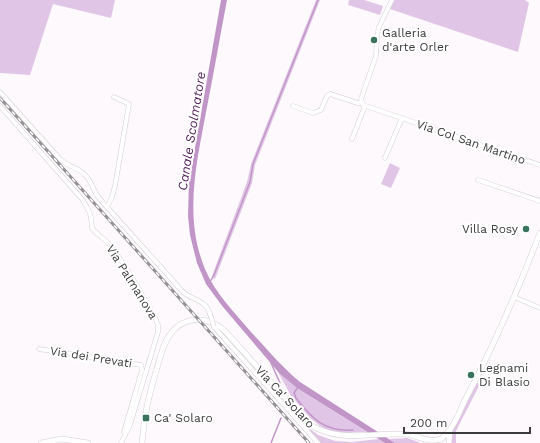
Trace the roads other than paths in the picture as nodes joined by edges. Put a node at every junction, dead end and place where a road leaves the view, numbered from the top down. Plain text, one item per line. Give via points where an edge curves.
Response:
1 (392, 0) edge
2 (0, 92) edge
3 (114, 97) dead end
4 (363, 104) junction
5 (0, 106) edge
6 (293, 106) dead end
7 (402, 118) junction
8 (352, 139) dead end
9 (385, 158) dead end
10 (540, 165) edge
11 (478, 180) dead end
12 (540, 201) edge
13 (107, 208) junction
14 (540, 233) edge
15 (514, 297) junction
16 (540, 308) edge
17 (39, 349) dead end
18 (451, 427) junction
19 (124, 436) junction
20 (421, 438) junction
21 (442, 439) junction
22 (434, 442) edge
23 (41, 443) edge
24 (88, 443) edge
25 (121, 443) edge
26 (142, 443) edge
27 (318, 443) edge
28 (427, 443) edge
29 (448, 443) edge

1 - 4 street via 379,27 376,56
2 - 13 street, Via Ca' Solaro via 66,165 86,175 94,192
3 - 13 street via 129,104 115,186
4 - 6 street, Via Col San Martino via 330,94 321,110 313,113
4 - 7 street, Via Col San Martino
4 - 8 street
5 - 19 street, Via Palmanova via 82,199 91,214 92,228 116,253 158,325 130,425
7 - 9 street, Via Col San Martino
7 - 10 street, Via Col San Martino
11 - 12 street
13 - 27 street, Via Ca' Solaro, bridge via 181,290 203,303 209,310 214,327
14 - 15 street
15 - 16 street
15 - 18 street via 480,374
17 - 19 street, Via dei Prevati via 141,365 142,370
18 - 21 street
18 - 29 street
19 - 25 street, Via Palmanova
20 - 22 street, Via Ca' Solaro
20 - 26 street, Via Ca' Solaro via 406,434 338,439 324,435 314,429 224,330 210,321 195,319 176,327 166,342 145,411
20 - 28 street, Via Ca' Solaro
21 - 22 street, Via Ca' Solaro
21 - 29 street
23 - 24 street via 62,439

